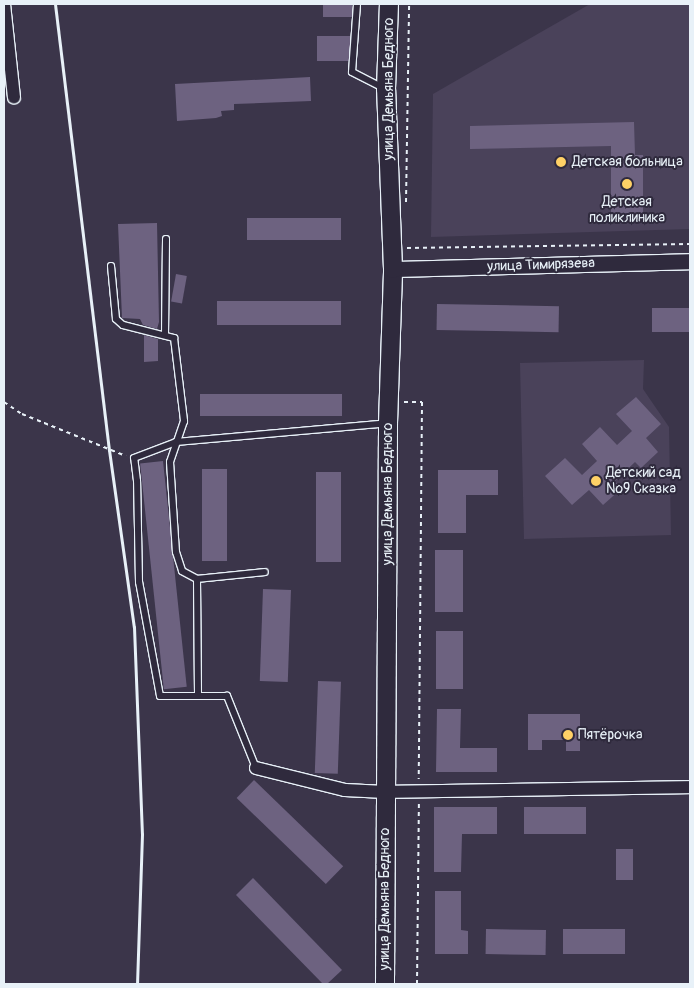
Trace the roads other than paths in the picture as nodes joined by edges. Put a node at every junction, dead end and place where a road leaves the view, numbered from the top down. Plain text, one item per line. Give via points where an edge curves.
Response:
1 (4, 4) edge
2 (357, 4) edge
3 (389, 4) edge
4 (386, 89) junction
5 (14, 97) dead end
6 (166, 239) dead end
7 (690, 261) edge
8 (111, 266) dead end
9 (399, 268) junction
10 (165, 335) junction
11 (388, 423) junction
12 (176, 442) junction
13 (265, 572) dead end
14 (197, 578) junction
15 (198, 696) junction
16 (256, 768) joint
17 (690, 787) edge
18 (385, 792) junction
19 (385, 984) edge

1 - 5 street
2 - 4 lane via 352,72
3 - 4 main road, улица Демьяна Бедного
4 - 9 main road, улица Демьяна Бедного
6 - 10 lane
7 - 9 street, улица Тимирязева
8 - 10 lane via 116,319 123,325
9 - 11 main road, улица Демьяна Бедного
10 - 12 lane via 174,338 184,421
11 - 12 lane
11 - 18 main road, улица Демьяна Бедного
12 - 14 lane via 170,462 176,552 182,571
12 - 15 lane via 134,458 139,582 160,696
13 - 14 lane
14 - 15 lane
15 - 16 lane via 227,696
16 - 18 street via 345,790
17 - 18 street
18 - 19 main road, улица Демьяна Бедного

